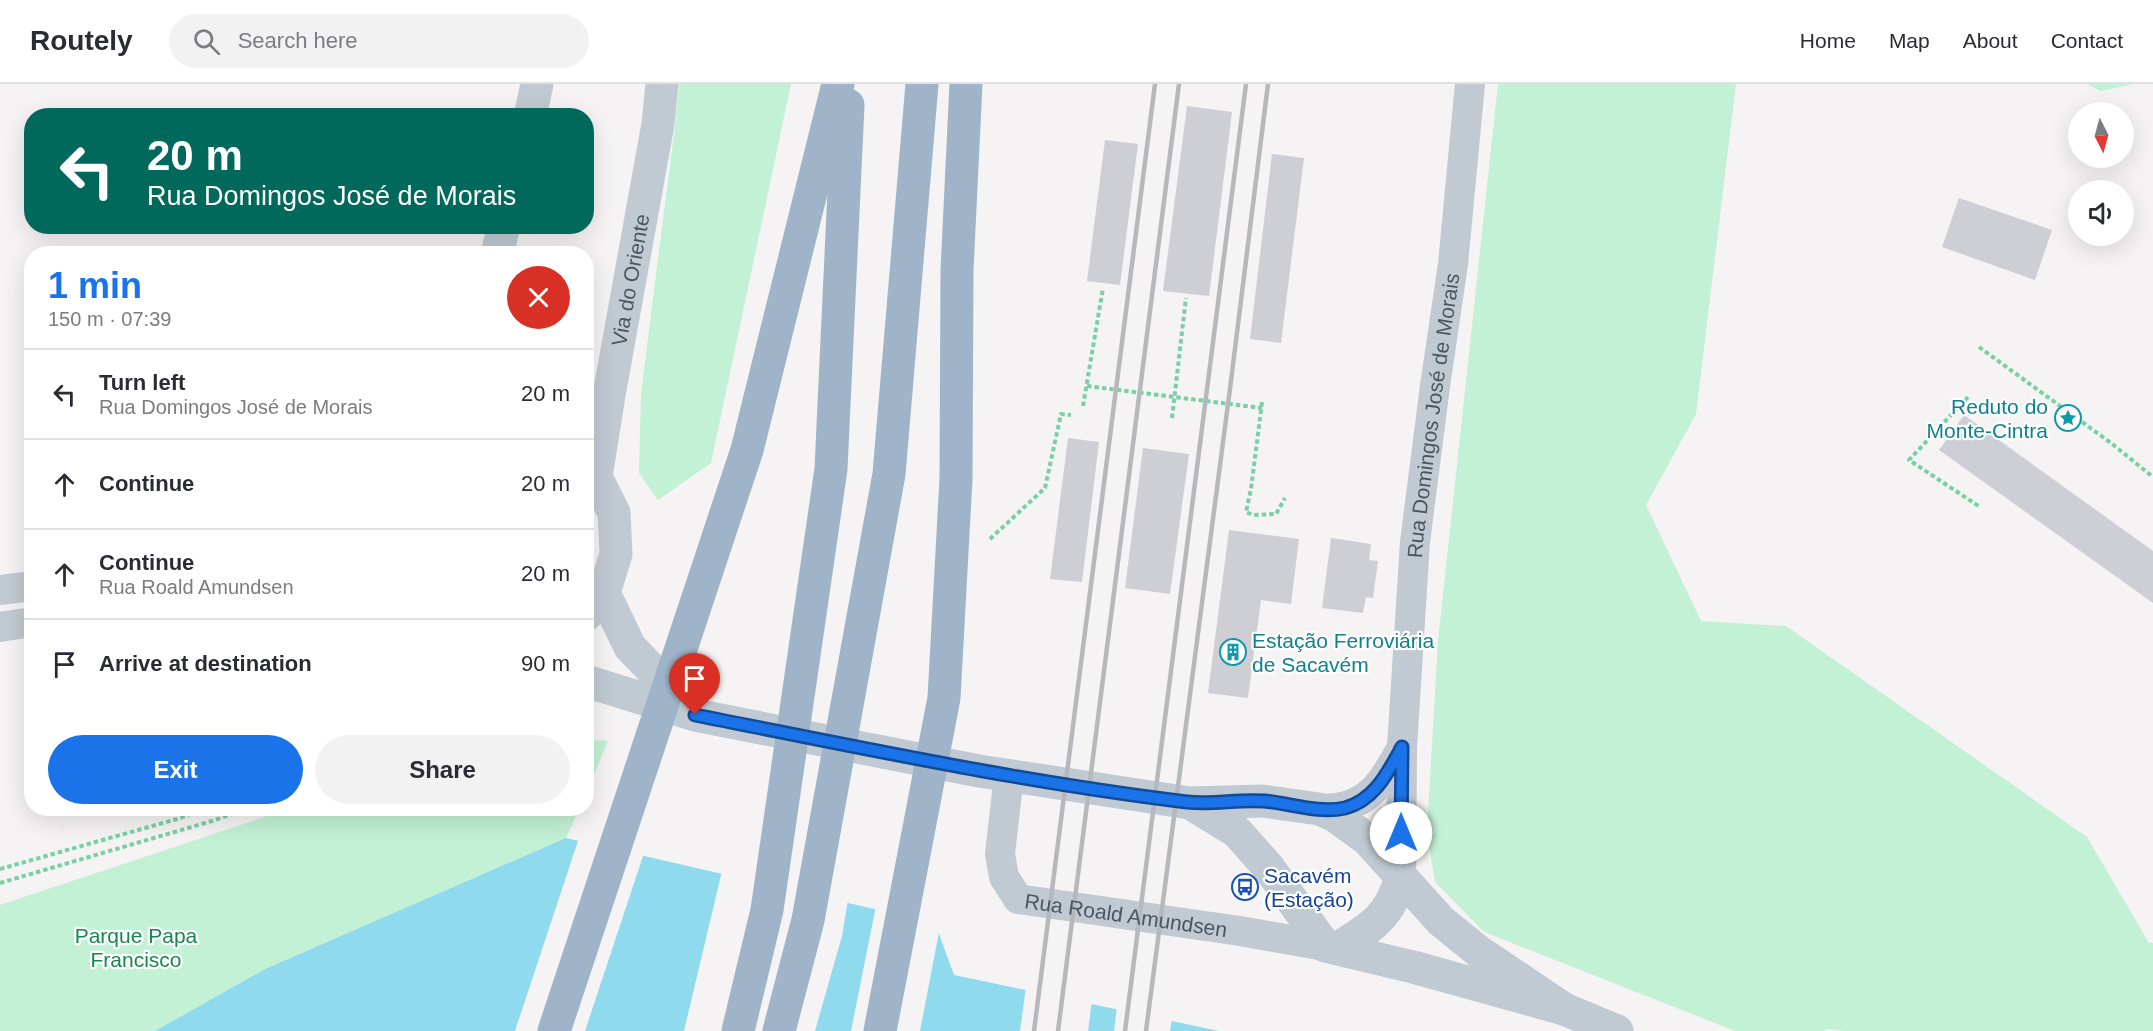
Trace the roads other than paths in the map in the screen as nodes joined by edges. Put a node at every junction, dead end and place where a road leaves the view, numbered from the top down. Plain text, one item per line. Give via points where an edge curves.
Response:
1 (537, 84) edge
2 (662, 84) edge
3 (838, 84) edge
4 (849, 84) edge
5 (922, 84) edge
6 (966, 84) edge
7 (1470, 84) edge
8 (532, 108) edge
9 (594, 459) edge
10 (594, 477) edge
11 (24, 587) edge
12 (0, 590) edge
13 (595, 604) edge
14 (24, 623) edge
15 (0, 627) edge
16 (594, 683) edge
17 (695, 715) junction
18 (1402, 747) junction
19 (1009, 775) junction
20 (1190, 803) junction
21 (1319, 809) junction
22 (1401, 876) junction
23 (1332, 947) junction
24 (1564, 1009) junction
25 (554, 1031) edge
26 (738, 1031) edge
27 (779, 1031) edge
28 (880, 1031) edge
29 (1617, 1031) edge

1 - 8 street
2 - 9 street, Via do Oriente via 658,124
3 - 25 highway via 747,450
4 - 26 highway via 831,469 767,910
5 - 27 highway via 889,474 808,920
6 - 28 highway via 957,270 956,479 944,698
7 - 18 street, Rua Domingos José de Morais via 1453,264 1418,518
10 - 13 street via 614,513 616,554
11 - 12 street
13 - 17 street
14 - 15 street
16 - 17 street
17 - 19 street
18 - 21 street, Rua Domingos José de Morais via 1385,778 1360,802
18 - 22 street, Rua Domingos José de Morais
19 - 20 street
19 - 23 street, Rua Roald Amundsen via 1000,854 1005,877 1018,899
20 - 21 street via 1262,801
20 - 23 street via 1237,832
21 - 22 street via 1367,839
22 - 23 street, Rua Domingos José de Morais via 1396,897 1374,926
22 - 24 street via 1441,921
23 - 24 street
24 - 29 street

